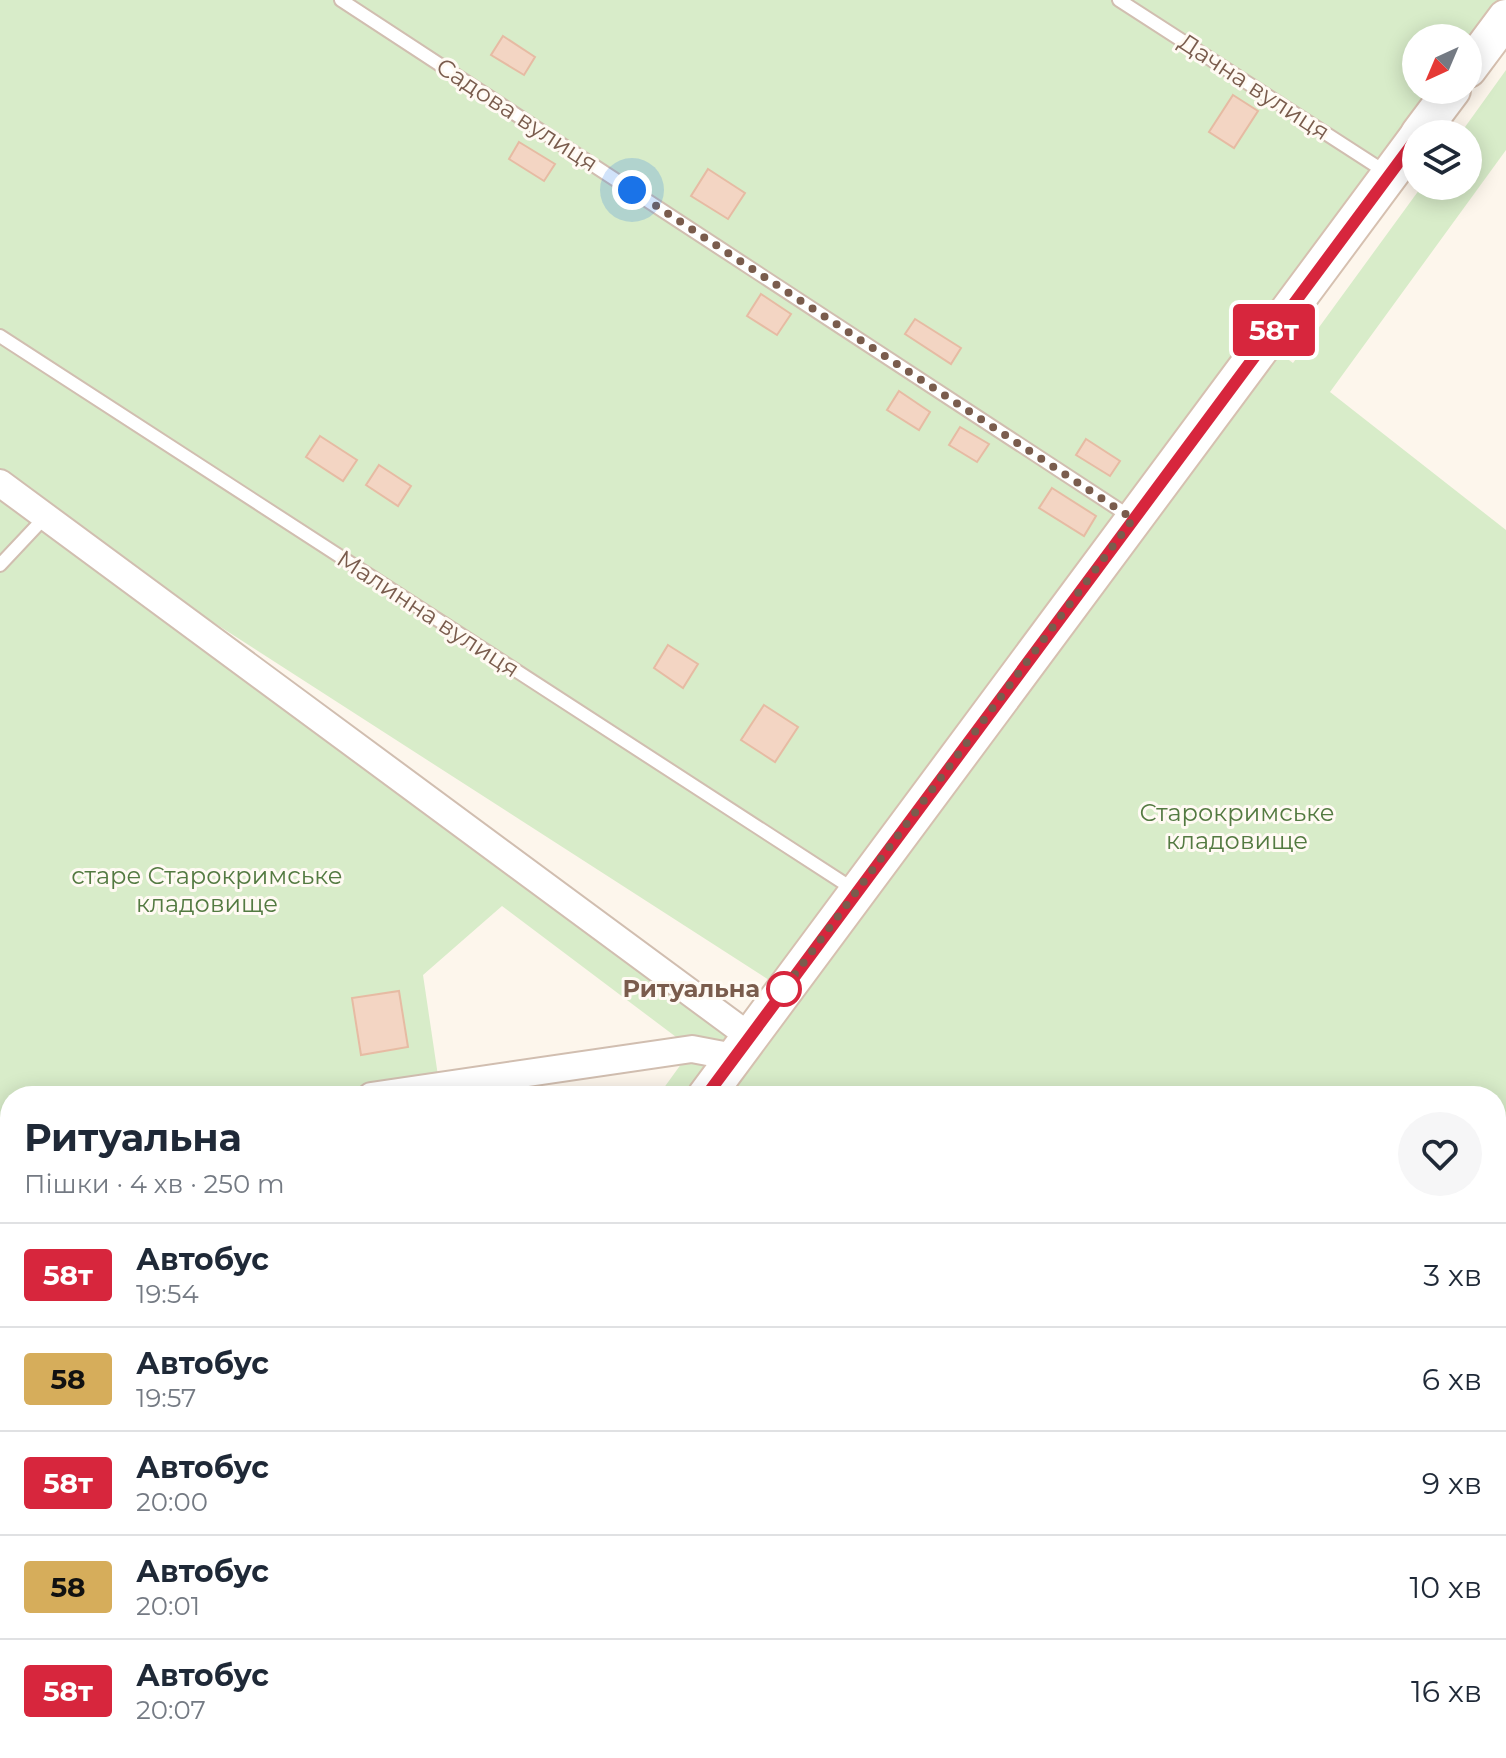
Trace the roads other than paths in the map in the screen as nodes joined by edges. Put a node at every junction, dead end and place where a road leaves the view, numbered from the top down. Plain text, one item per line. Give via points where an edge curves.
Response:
1 (341, 0) edge
2 (1119, 0) edge
3 (1506, 18) edge
4 (1482, 50) edge
5 (1402, 158) edge
6 (1389, 175) junction
7 (0, 336) edge
8 (0, 483) edge
9 (47, 515) junction
10 (1133, 519) junction
11 (0, 565) edge
12 (856, 892) junction
13 (742, 1046) junction
14 (439, 1086) edge
15 (713, 1086) edge

1 - 10 lane, Садова вулиця
2 - 6 lane, Дачна вулиця
3 - 4 street
5 - 6 street
6 - 10 street
7 - 12 lane, Малинна вулиця
8 - 9 street
9 - 11 lane
9 - 13 street
10 - 12 street
12 - 13 street
13 - 14 street
13 - 15 street

